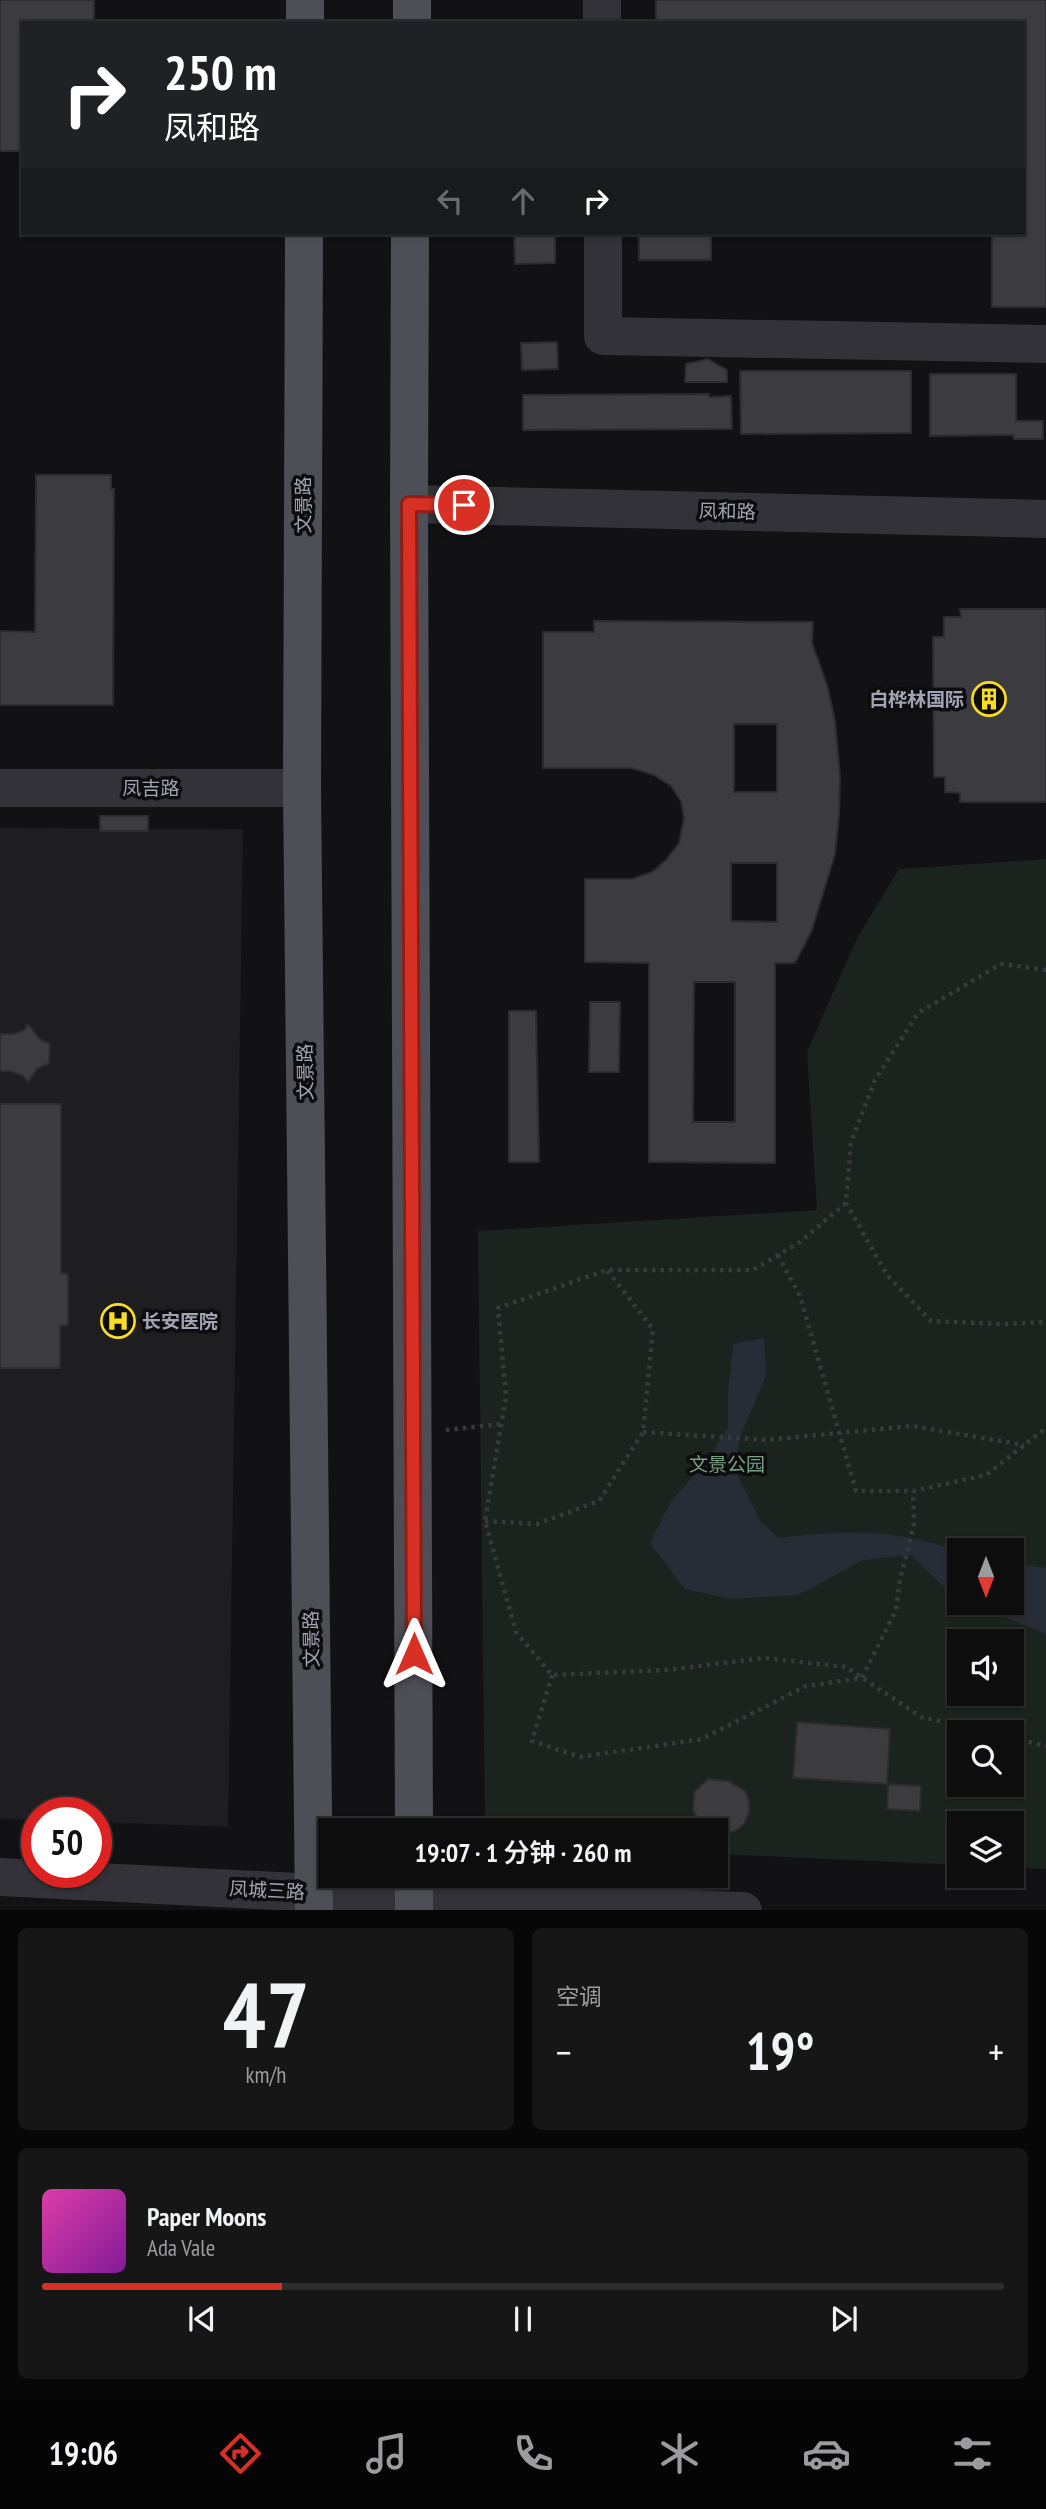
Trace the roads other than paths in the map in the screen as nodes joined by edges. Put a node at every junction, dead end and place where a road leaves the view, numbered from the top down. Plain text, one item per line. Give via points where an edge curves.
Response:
1 (305, 0) edge
2 (412, 0) edge
3 (602, 0) edge
4 (305, 21) edge
5 (412, 21) edge
6 (602, 21) edge
7 (304, 235) edge
8 (410, 235) edge
9 (603, 235) edge
10 (1046, 344) edge
11 (409, 504) junction
12 (1046, 519) edge
13 (0, 788) edge
14 (302, 788) junction
15 (414, 1818) edge
16 (0, 1877) edge
17 (414, 1895) edge
18 (314, 1901) edge
19 (743, 1910) edge

1 - 4 main road
2 - 5 main road
3 - 6 street
7 - 14 main road, 文景路
8 - 11 main road
9 - 10 street via 603,336
11 - 12 street, 凤和路
11 - 15 main road
13 - 14 street, 凤吉路
14 - 18 main road, 文景路
16 - 18 street, 凤城三路
17 - 18 street, 凤城三路
17 - 19 street, 凤城三路

